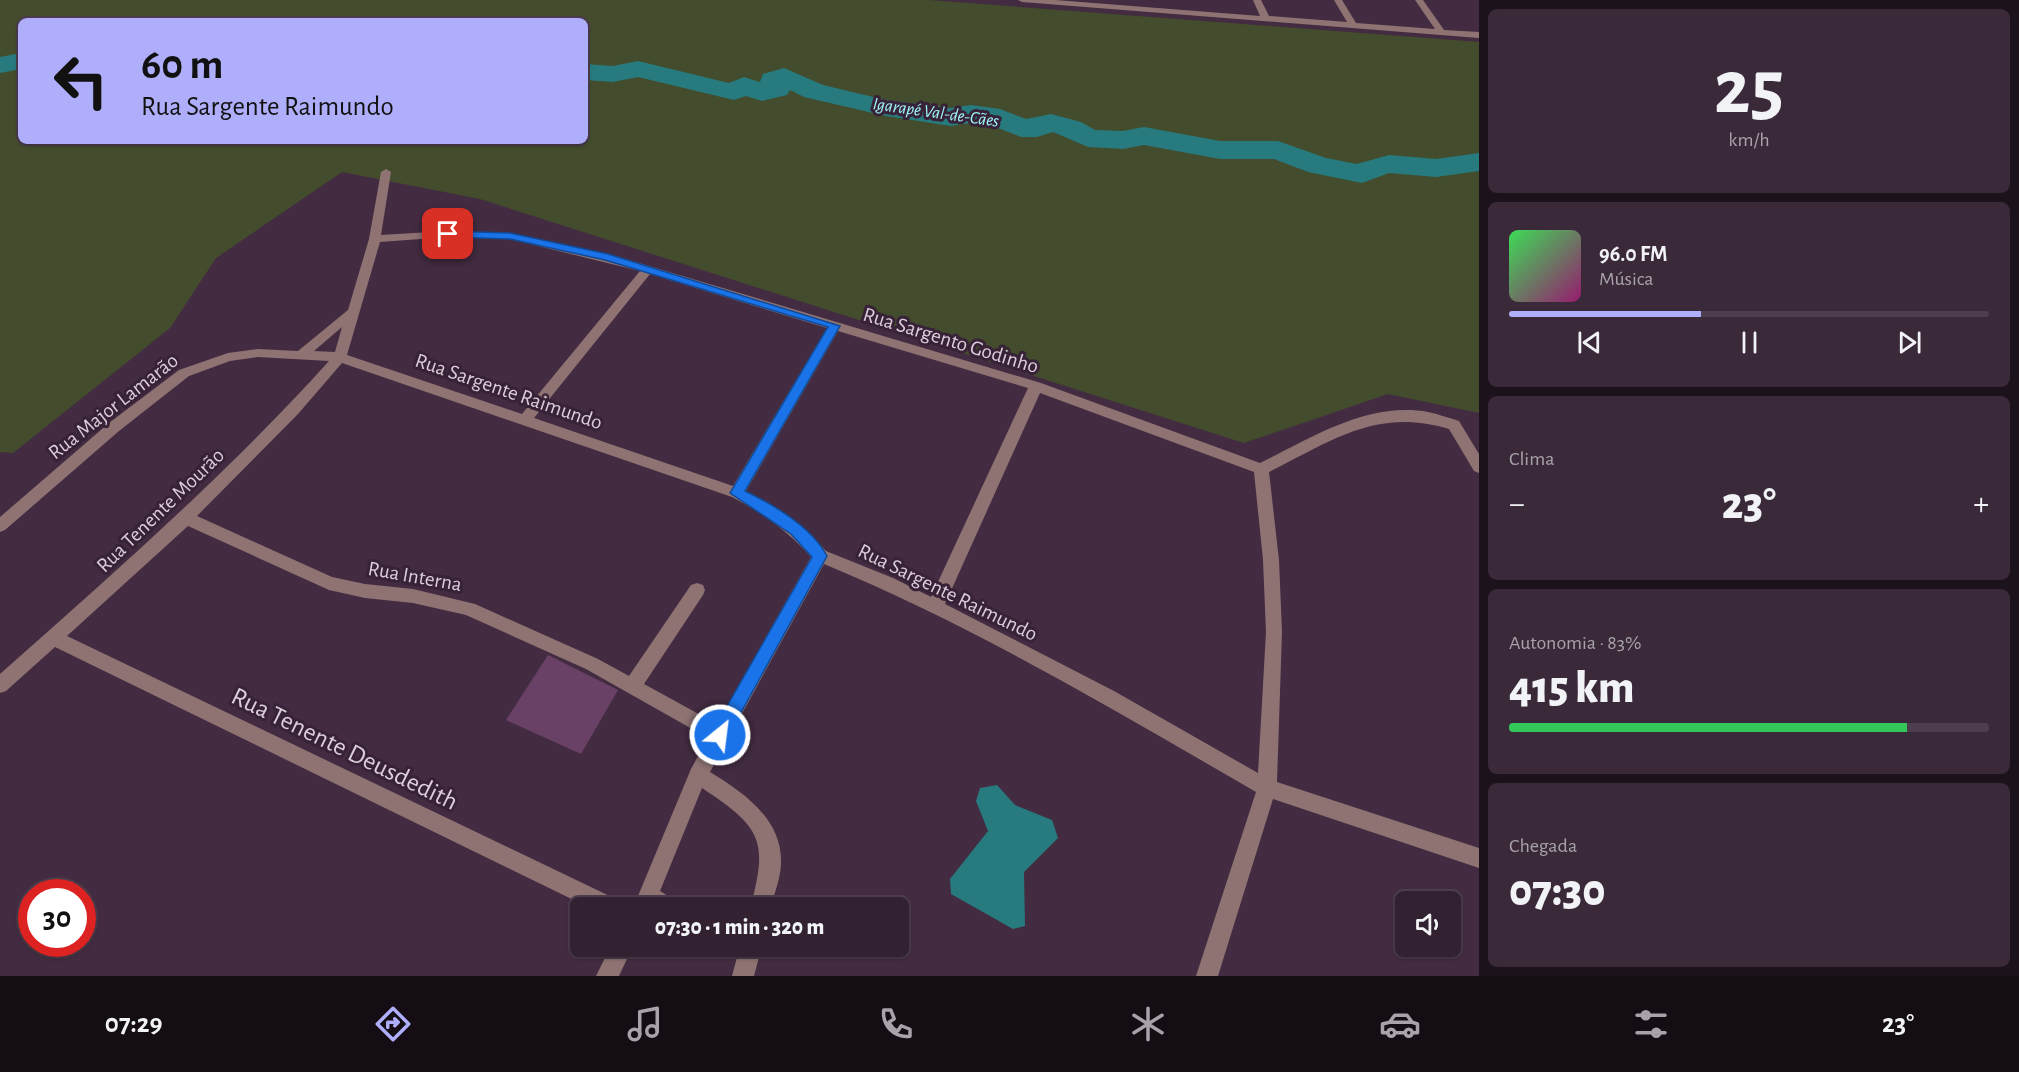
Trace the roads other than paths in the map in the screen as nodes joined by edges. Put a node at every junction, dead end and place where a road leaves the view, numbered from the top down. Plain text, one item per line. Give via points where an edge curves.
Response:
1 (1022, 0) edge
2 (1177, 0) edge
3 (1257, 0) edge
4 (1338, 0) edge
5 (1419, 0) edge
6 (1060, 1) edge
7 (1181, 11) junction
8 (1265, 18) junction
9 (1353, 25) junction
10 (1442, 32) junction
11 (1479, 35) edge
12 (387, 172) dead end
13 (375, 239) junction
14 (648, 269) junction
15 (353, 312) junction
16 (834, 326) junction
17 (301, 355) junction
18 (339, 357) junction
19 (1036, 386) junction
20 (525, 420) junction
21 (1479, 467) edge
22 (1262, 469) junction
23 (737, 493) junction
24 (186, 518) junction
25 (0, 526) edge
26 (820, 556) junction
27 (697, 590) dead end
28 (935, 607) junction
29 (54, 638) junction
30 (0, 685) edge
31 (633, 685) junction
32 (720, 735) junction
33 (698, 775) junction
34 (1267, 788) junction
35 (1479, 858) edge
36 (590, 897) edge
37 (647, 897) edge
38 (763, 897) edge
39 (617, 957) edge
40 (745, 957) edge
41 (607, 976) edge
42 (744, 976) edge
43 (1207, 976) edge

1 - 6 street
2 - 7 street
3 - 8 street
4 - 9 street
5 - 10 street
6 - 7 street
7 - 8 street
8 - 9 street
9 - 10 street
10 - 11 street
12 - 13 street
13 - 14 street, Rua Sargento Godinho via 448,234 510,236
13 - 15 street
14 - 16 street, Rua Sargento Godinho
14 - 20 street
15 - 17 street
15 - 18 street
16 - 19 street, Rua Sargento Godinho
16 - 23 street
17 - 18 street, Rua Major Lamarão
17 - 25 street, Rua Major Lamarão via 258,352 228,357 184,373 114,427
18 - 20 street, Rua Sargente Raimundo
18 - 24 street, Rua Tenente Mourão via 293,410
19 - 22 street, Rua Sargento Godinho
19 - 28 street
20 - 23 street, Rua Sargente Raimundo
21 - 22 street via 1454,425 1401,413 1363,421
22 - 34 street via 1274,621
23 - 26 street, Rua Sargente Raimundo via 796,530
24 - 29 street, Rua Tenente Mourão
24 - 31 street, Rua Interna via 329,583 469,609
26 - 28 street, Rua Sargente Raimundo
26 - 32 street
27 - 31 street
28 - 34 street, Rua Sargente Raimundo via 1108,697
29 - 30 street, Rua Tenente Mourão
29 - 36 street, Rua Tenente Deusdedith
31 - 32 street, Rua Interna
32 - 33 street
33 - 37 street
33 - 38 street via 740,804 768,838 771,862
34 - 35 street, Rua Sargente Raimundo
34 - 43 street
39 - 41 street
40 - 42 street

